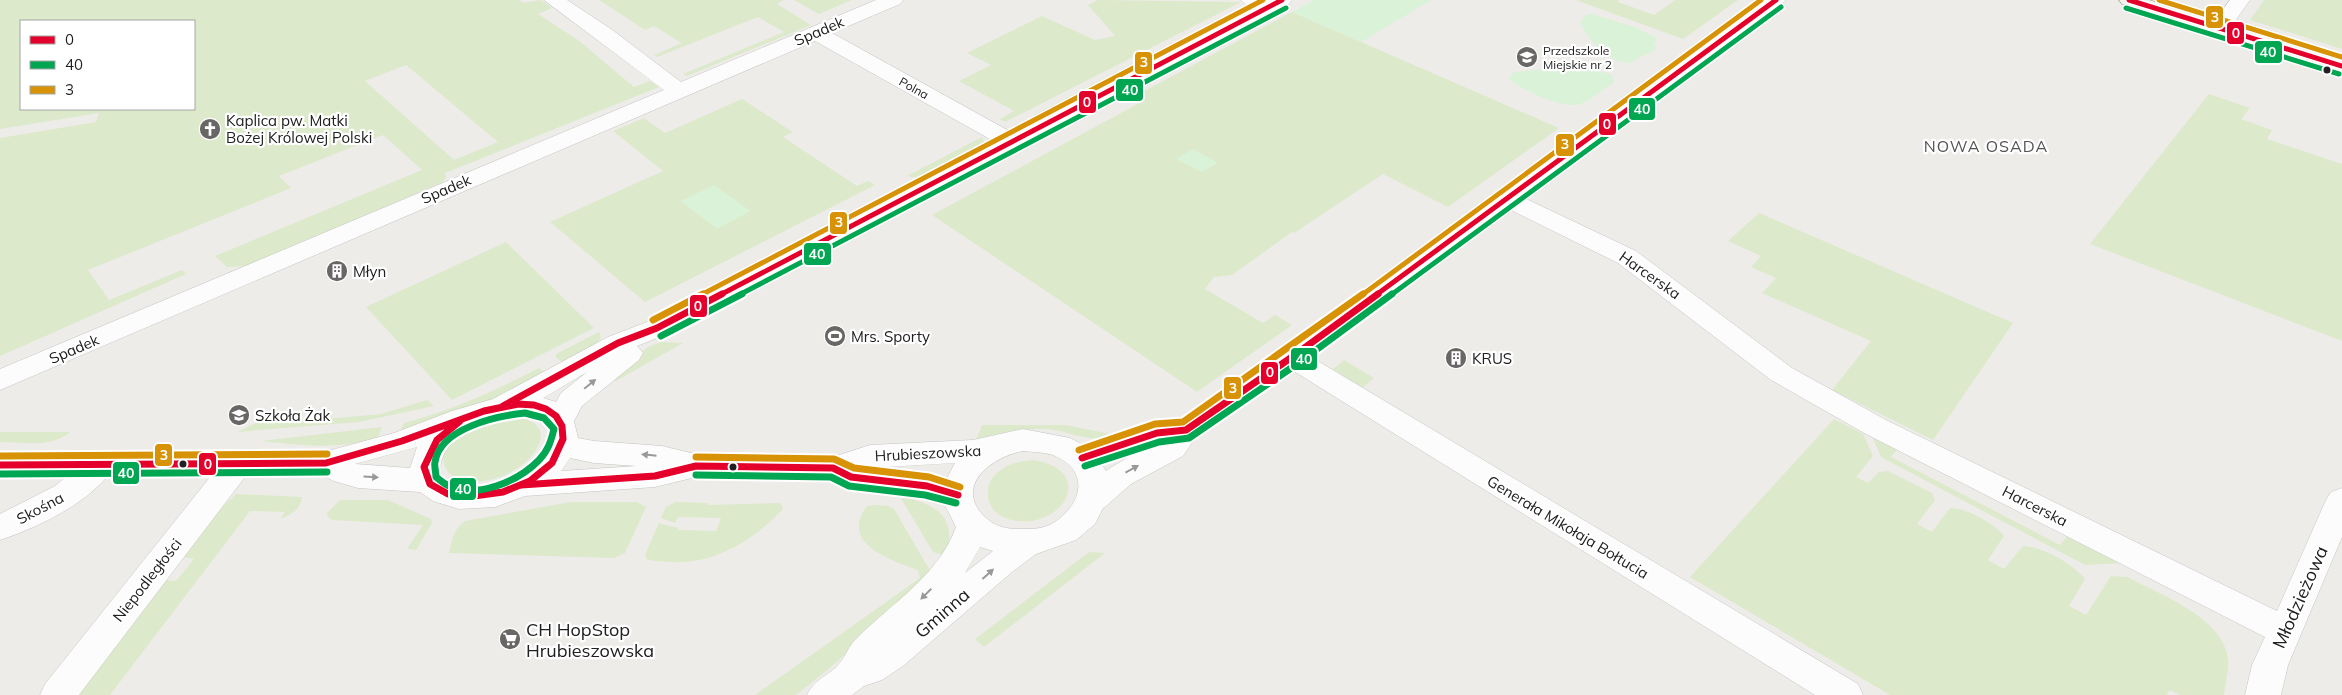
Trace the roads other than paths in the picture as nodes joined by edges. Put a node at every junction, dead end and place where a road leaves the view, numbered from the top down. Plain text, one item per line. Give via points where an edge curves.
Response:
1 (554, 0) edge
2 (893, 0) edge
3 (1776, 0) edge
4 (2129, 0) edge
5 (2240, 0) edge
6 (1267, 2) edge
7 (2220, 28) junction
8 (816, 33) junction
9 (2342, 66) edge
10 (679, 91) junction
11 (1012, 142) junction
12 (1506, 198) junction
13 (657, 328) junction
14 (1292, 357) junction
15 (0, 380) edge
16 (503, 406) junction
17 (460, 421) junction
18 (1186, 430) junction
19 (561, 432) junction
20 (991, 449) junction
21 (1082, 458) junction
22 (327, 464) junction
23 (0, 465) edge
24 (100, 465) junction
25 (237, 465) junction
26 (696, 466) junction
27 (837, 468) junction
28 (428, 481) junction
29 (521, 485) junction
30 (958, 495) junction
31 (1094, 499) junction
32 (2342, 500) edge
33 (972, 526) junction
34 (0, 528) edge
35 (1028, 543) junction
36 (2285, 631) junction
37 (838, 685) edge
38 (58, 695) edge
39 (1845, 695) edge
40 (2263, 695) edge

1 - 10 street via 604,33
2 - 8 street, Spadek
3 - 12 street
4 - 7 main road
5 - 7 street
6 - 11 street
7 - 9 main road
8 - 10 street, Spadek
8 - 11 street, Polna
10 - 15 street, Spadek
11 - 13 street
12 - 14 street
12 - 36 street, Harcerska via 1627,257 1784,374 1876,427
13 - 16 street via 625,340
19 -> 13 street via 571,400
14 - 18 street
14 - 39 street, Generała Mikołaja Bołtucia
16 - 17 street via 489,408
16 - 19 street via 526,404 541,407 552,413
17 - 22 street
17 - 28 street via 436,441 428,455 425,468
18 - 21 street via 1157,433
31 -> 18 street via 1120,476 1172,448
26 -> 19 street, Hrubieszowska via 674,458 581,450
19 - 29 street via 552,461
20 - 21 street via 1023,440 1040,440 1070,449
20 - 27 street, Hrubieszowska via 866,456
20 - 30 street via 967,469
21 - 31 street via 1094,477
22 - 25 street
22 -> 28 street via 344,475
23 - 24 street
24 - 25 street
24 - 34 street, Skośna via 89,478 68,493
25 - 38 street, Niepodległości
26 - 27 street, Hrubieszowska
26 - 29 street, Hrubieszowska via 655,476
27 - 30 street, Hrubieszowska via 851,477 927,486
28 - 29 street via 449,496 465,498 484,497
30 - 33 street via 959,506
31 - 35 street via 1082,519 1071,528
32 - 36 street, Młodzieżowa
33 - 35 street via 987,536 1007,542
33 -> 37 street, Gminna via 956,563 858,660
37 -> 35 street, Gminna via 891,656
36 - 40 street, Młodzieżowa via 2270,665

